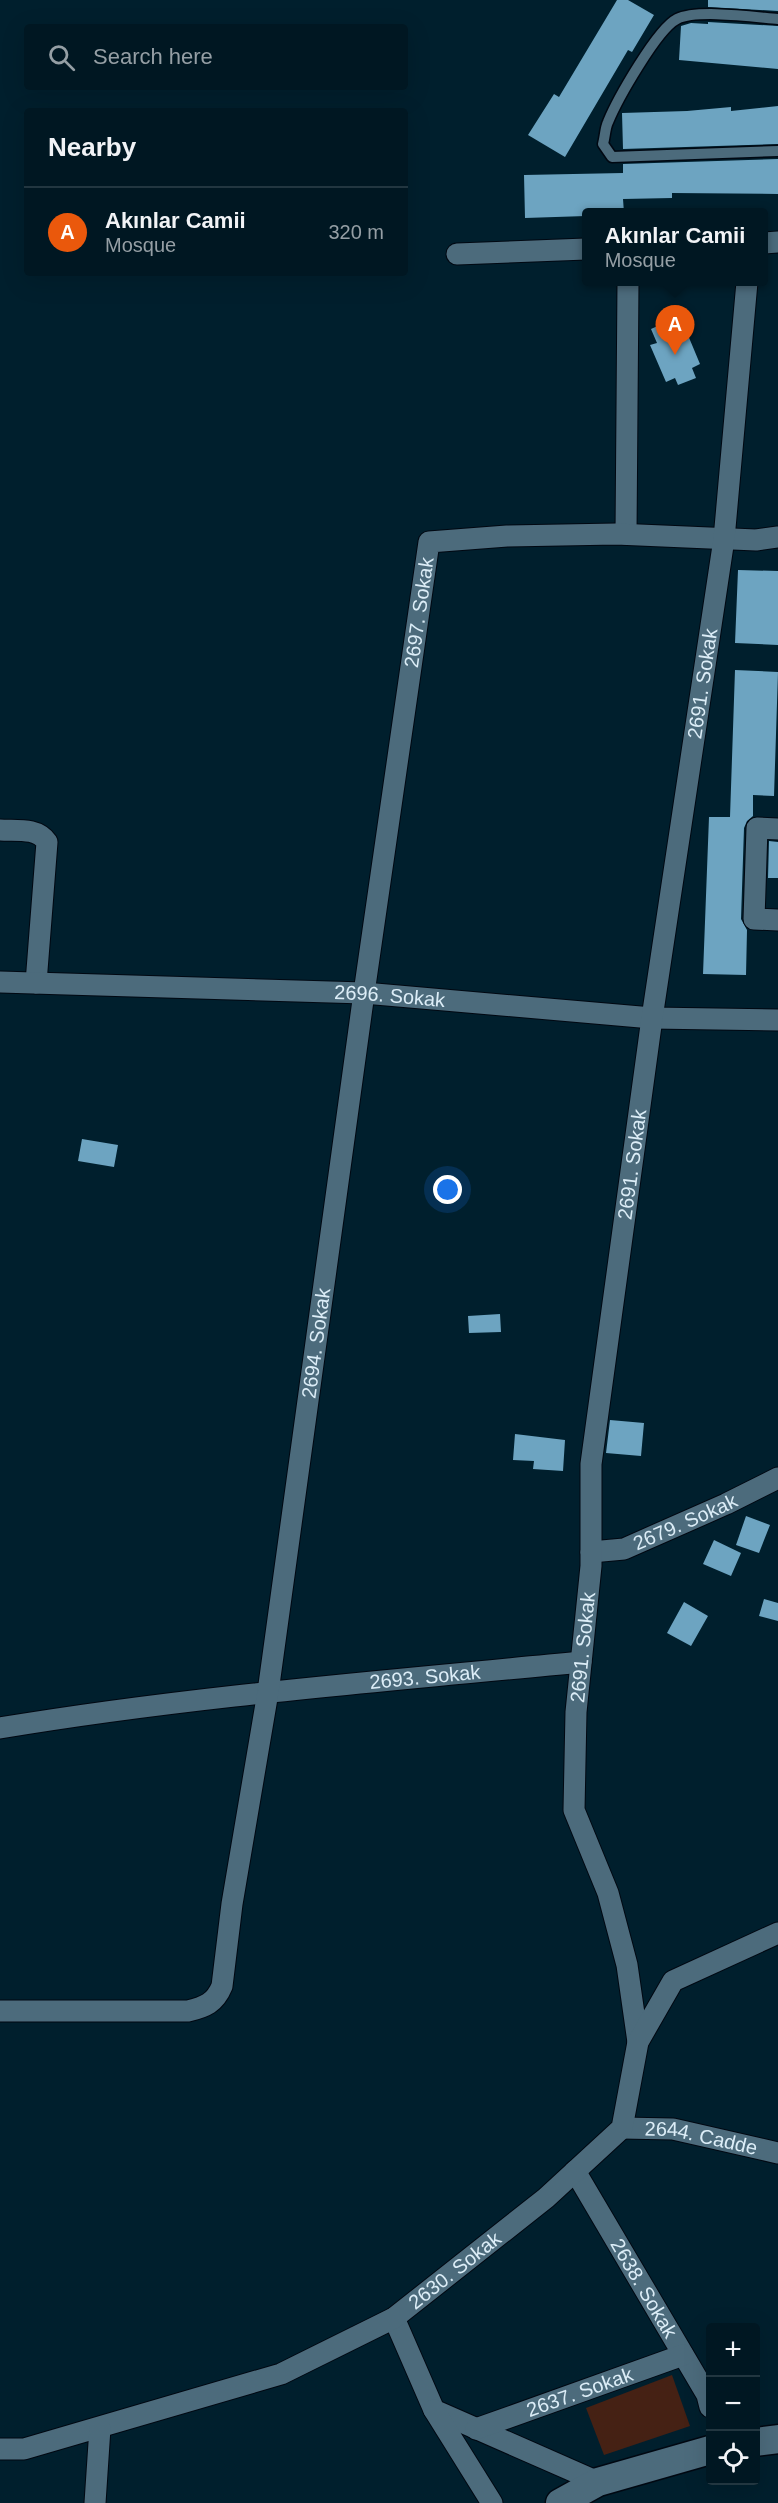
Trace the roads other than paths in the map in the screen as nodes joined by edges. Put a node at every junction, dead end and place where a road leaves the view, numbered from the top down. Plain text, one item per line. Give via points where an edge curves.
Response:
1 (778, 19) edge
2 (778, 151) edge
3 (582, 249) edge
4 (458, 254) dead end
5 (628, 286) edge
6 (747, 286) edge
7 (626, 534) junction
8 (778, 537) edge
9 (724, 539) junction
10 (778, 829) edge
11 (0, 830) edge
12 (778, 920) edge
13 (0, 982) edge
14 (36, 983) junction
15 (364, 993) junction
16 (652, 1018) junction
17 (778, 1020) edge
18 (778, 1478) edge
19 (591, 1552) junction
20 (581, 1662) junction
21 (268, 1692) junction
22 (0, 1728) edge
23 (778, 1933) edge
24 (0, 2011) edge
25 (638, 2042) junction
26 (622, 2128) junction
27 (778, 2153) edge
28 (575, 2171) junction
29 (394, 2318) junction
30 (683, 2355) junction
31 (706, 2393) edge
32 (434, 2410) junction
33 (100, 2428) junction
34 (476, 2428) junction
35 (778, 2439) edge
36 (760, 2441) edge
37 (0, 2449) edge
38 (706, 2451) edge
39 (598, 2482) junction
40 (95, 2503) edge
41 (492, 2503) edge
42 (560, 2503) edge

1 - 2 lane via 700,14 677,19 661,33 636,70 607,123 603,144 612,157
3 - 4 street
5 - 7 street
6 - 9 street, 2691. Sokak
7 - 9 street, 2697. Sokak
7 - 15 street, 2697. Sokak via 429,542
8 - 9 street, 2697. Sokak
9 - 16 street, 2691. Sokak
10 - 12 street via 757,828 754,919
11 - 14 street via 35,831 46,842
13 - 14 street, 2696. Sokak
14 - 15 street, 2696. Sokak
15 - 16 street, 2696. Sokak
15 - 21 street, 2694. Sokak
16 - 17 street, 2696. Sokak
16 - 19 street, 2691. Sokak via 591,1464
18 - 19 street, 2679. Sokak via 624,1549
19 - 20 street, 2691. Sokak
20 - 21 street, 2693. Sokak
20 - 25 street, 2691. Sokak via 574,1810 608,1893 627,1965
21 - 22 street, 2693. Sokak
21 - 24 street, 2694. Sokak via 218,1996 211,2003 188,2011
23 - 25 street via 673,1981
25 - 26 street
26 - 27 street, 2644. Cadde via 674,2129
26 - 28 street, 2630. Sokak
28 - 29 street, 2630. Sokak
28 - 30 street, 2638. Sokak
29 - 32 street
29 - 33 street, 2630. Sokak via 281,2374
30 - 31 street, 2638. Sokak
30 - 34 street, 2637. Sokak
32 - 34 street
32 - 41 street
33 - 37 street, 2630. Sokak via 24,2449
33 - 40 street
34 - 39 street
35 - 36 main road
38 - 39 main road
39 - 42 main road

